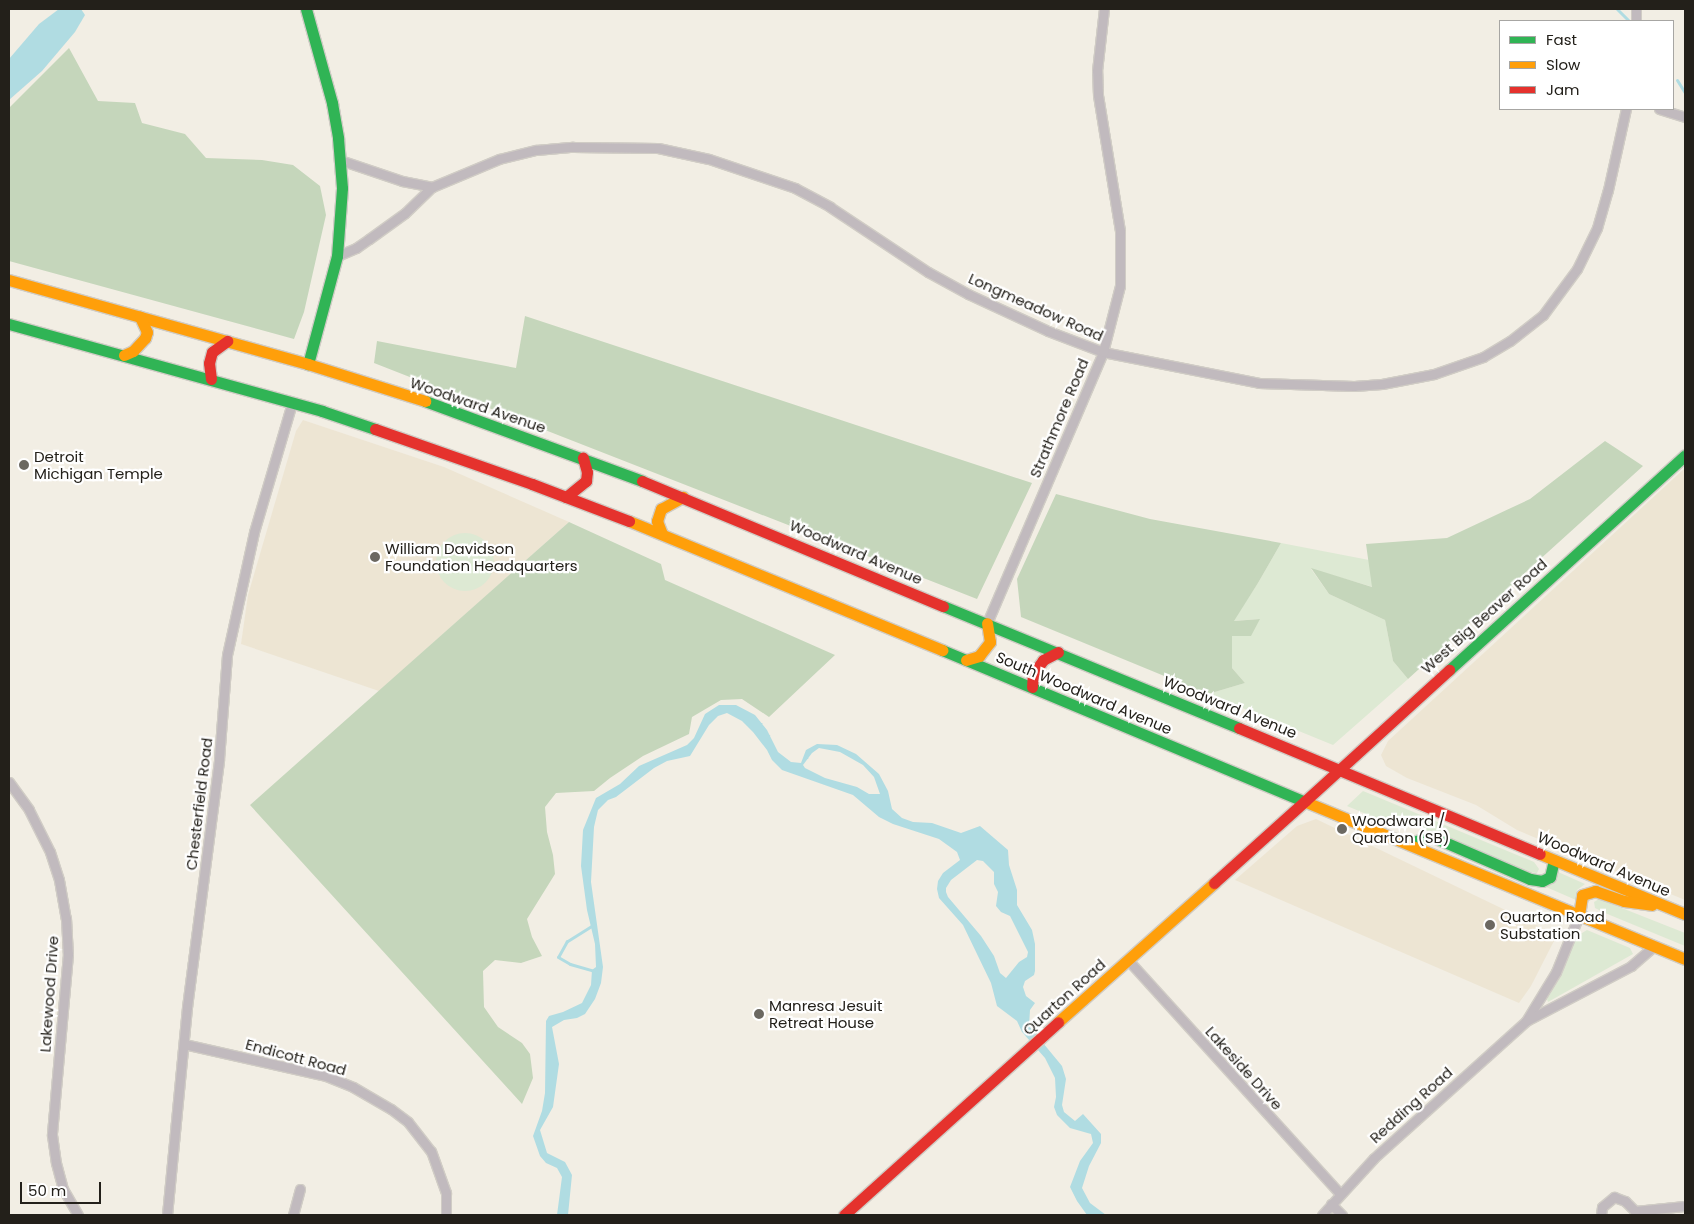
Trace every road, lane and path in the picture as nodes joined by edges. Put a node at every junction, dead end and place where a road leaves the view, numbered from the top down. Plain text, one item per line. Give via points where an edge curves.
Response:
1 (306, 9) edge
2 (1104, 9) edge
3 (1626, 110) edge
4 (1662, 110) edge
5 (1685, 117) edge
6 (340, 160) junction
7 (432, 187) junction
8 (337, 256) junction
9 (9, 280) edge
10 (140, 317) junction
11 (9, 324) edge
12 (227, 341) junction
13 (1102, 352) junction
14 (124, 355) junction
15 (308, 364) junction
16 (211, 379) junction
17 (292, 403) junction
18 (1685, 455) edge
19 (583, 458) junction
20 (683, 497) junction
21 (566, 498) junction
22 (662, 534) junction
23 (987, 623) junction
24 (1058, 652) junction
25 (966, 660) junction
26 (1032, 687) junction
27 (1339, 769) junction
28 (9, 782) edge
29 (1305, 801) junction
30 (1407, 842) junction
31 (1554, 860) junction
32 (1672, 908) junction
33 (1685, 914) edge
34 (1579, 915) junction
35 (1654, 946) junction
36 (1685, 959) edge
37 (1128, 960) junction
38 (1526, 1021) junction
39 (184, 1044) junction
40 (300, 1189) dead end
41 (1340, 1194) junction
42 (1331, 1204) junction
43 (1685, 1206) edge
44 (1634, 1213) edge
45 (78, 1215) edge
46 (167, 1215) edge
47 (293, 1215) edge
48 (446, 1215) edge
49 (844, 1215) edge
50 (1322, 1215) edge
51 (1342, 1215) edge
52 (1601, 1215) edge

1 - 6 main road via 332,103
2 - 13 street, Strathmore Road via 1098,95 1117,210 1122,270 1117,305
3 - 13 street, Longmeadow Road via 1602,213 1577,269 1542,315 1510,342 1464,366 1413,379 1320,386 1238,380
4 - 5 street
6 - 7 street via 402,181
6 - 8 main road via 342,188
7 - 8 street, Longmeadow Road via 363,244
7 - 13 street, Longmeadow Road via 499,159 536,150 640,146 694,155 814,198 968,294
8 - 15 main road
9 - 10 main road, Woodward Avenue
10 - 12 main road, Woodward Avenue
10 - 14 main road via 147,332 145,338
11 - 14 main road
12 - 15 main road, Woodward Avenue
12 - 16 main road via 212,352 209,362
13 - 23 street, Strathmore Road
14 - 16 main road
15 - 19 main road, Woodward Avenue via 450,409
16 - 17 main road
17 - 21 main road via 417,442
17 - 39 street, Chesterfield Road via 254,532 229,647 218,767
18 - 27 main road, West Big Beaver Road
19 - 20 main road, Woodward Avenue
19 - 21 main road via 586,481
20 - 22 main road via 661,509 657,521
20 - 23 main road, Woodward Avenue
21 - 22 main road
22 - 25 main road
23 - 24 main road, Woodward Avenue
23 - 25 main road via 990,642 979,656
24 - 26 main road via 1043,660 1033,674
24 - 27 main road, Woodward Avenue
25 - 26 main road, South Woodward Avenue
26 - 29 main road, South Woodward Avenue
27 - 29 main road, West Big Beaver Road
27 - 31 main road, Woodward Avenue
28 - 45 street, Lakewood Drive via 29,810 50,852 66,918 66,979 52,1135 63,1189
29 - 30 main road
29 - 37 main road, Quarton Road
30 - 31 main road via 1433,837 1530,879 1542,881 1550,877
30 - 34 main road
31 - 32 main road, Woodward Avenue
32 - 33 main road
32 - 34 main road via 1624,901 1595,891 1582,895
34 - 35 main road
34 - 38 street, Redding Road via 1556,972
35 - 36 main road
35 - 38 street, Redding Road via 1631,966
37 - 41 street, Lakeside Drive
37 - 49 main road, Quarton Road
38 - 41 street, Redding Road via 1411,1124
39 - 46 street, Chesterfield Road
39 - 48 street, Endicott Road via 326,1076 391,1109 408,1122 431,1151 446,1193
40 - 47 street
41 - 42 street, Redding Road
42 - 50 street, Redding Road
42 - 51 street
43 - 44 street
44 - 52 street via 1625,1201 1614,1198 1602,1207

